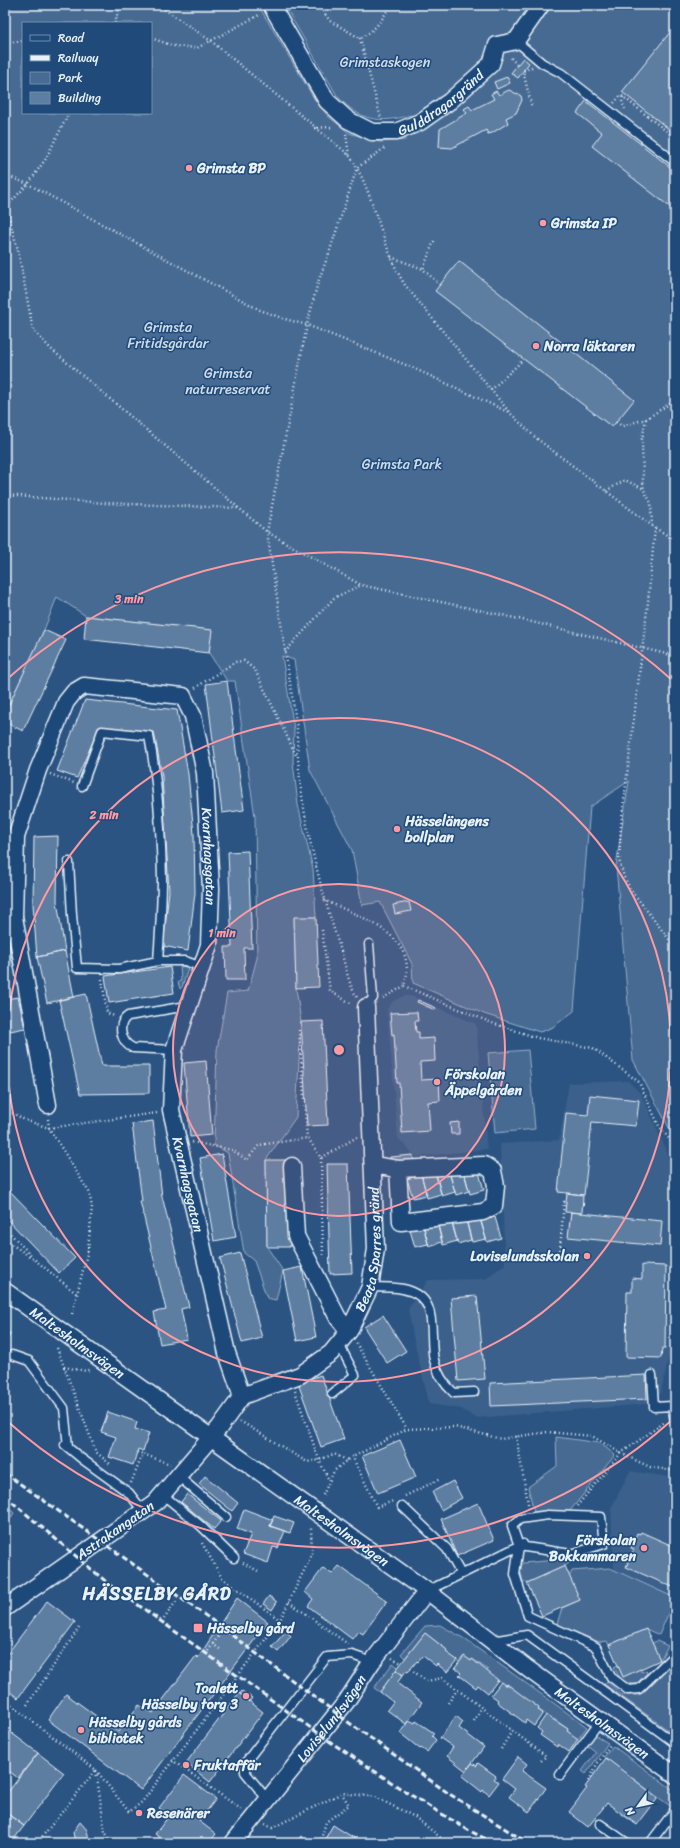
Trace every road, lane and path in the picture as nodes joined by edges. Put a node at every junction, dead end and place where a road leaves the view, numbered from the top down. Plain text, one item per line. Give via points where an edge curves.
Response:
1 (120, 5) edge
2 (158, 5) edge
3 (318, 5) edge
4 (390, 5) edge
5 (541, 5) edge
6 (272, 7) edge
7 (115, 22) edge
8 (152, 38) edge
9 (360, 38) junction
10 (22, 41) edge
11 (211, 41) junction
12 (516, 41) junction
13 (5, 43) edge
14 (511, 58) dead end
15 (517, 65) dead end
16 (524, 71) dead end
17 (619, 97) dead end
18 (532, 108) dead end
19 (68, 114) edge
20 (337, 127) dead end
21 (314, 128) junction
22 (391, 132) junction
23 (675, 138) edge
24 (675, 162) edge
25 (357, 168) junction
26 (5, 175) edge
27 (28, 184) junction
28 (6, 205) edge
29 (434, 241) dead end
30 (391, 256) junction
31 (424, 269) junction
32 (440, 285) dead end
33 (307, 325) junction
34 (524, 360) dead end
35 (491, 390) junction
36 (675, 400) edge
37 (510, 413) junction
38 (646, 419) junction
39 (616, 422) dead end
40 (644, 490) junction
41 (606, 491) junction
42 (5, 495) edge
43 (239, 508) junction
44 (652, 526) junction
45 (655, 528) junction
46 (267, 532) junction
47 (675, 540) edge
48 (360, 585) junction
49 (642, 649) junction
50 (284, 653) junction
51 (675, 656) edge
52 (183, 696) junction
53 (297, 756) junction
54 (38, 770) junction
55 (82, 786) joint
56 (69, 862) dead end
57 (9, 917) edge
58 (322, 930) dead end
59 (675, 934) edge
60 (672, 943) junction
61 (369, 944) dead end
62 (158, 961) junction
63 (202, 967) junction
64 (103, 991) dead end
65 (675, 1000) edge
66 (187, 1006) junction
67 (366, 1010) junction
68 (123, 1019) junction
69 (299, 1030) dead end
70 (174, 1050) junction
71 (48, 1105) joint
72 (5, 1109) edge
73 (171, 1110) junction
74 (49, 1128) junction
75 (372, 1129) junction
76 (307, 1138) junction
77 (177, 1139) junction
78 (675, 1146) edge
79 (321, 1158) junction
80 (373, 1165) junction
81 (292, 1166) dead end
82 (398, 1169) junction
83 (566, 1202) dead end
84 (5, 1228) edge
85 (5, 1240) edge
86 (560, 1250) dead end
87 (323, 1258) dead end
88 (34, 1259) junction
89 (370, 1286) junction
90 (5, 1291) edge
91 (77, 1294) junction
92 (72, 1314) dead end
93 (349, 1331) junction
94 (339, 1344) junction
95 (57, 1348) dead end
96 (12, 1355) dead end
97 (64, 1367) junction
98 (86, 1371) dead end
99 (652, 1375) dead end
100 (290, 1379) junction
101 (474, 1392) dead end
102 (332, 1394) dead end
103 (242, 1396) junction
104 (229, 1414) junction
105 (674, 1418) edge
106 (407, 1429) junction
107 (516, 1436) junction
108 (211, 1438) junction
109 (96, 1452) dead end
110 (137, 1452) dead end
111 (621, 1453) junction
112 (142, 1454) junction
113 (352, 1456) junction
114 (319, 1460) junction
115 (347, 1460) junction
116 (675, 1471) edge
117 (181, 1473) junction
118 (440, 1479) dead end
119 (330, 1480) junction
120 (131, 1483) dead end
121 (162, 1494) junction
122 (324, 1495) dead end
123 (402, 1497) dead end
124 (399, 1503) joint
125 (143, 1511) junction
126 (570, 1516) junction
127 (226, 1517) dead end
128 (531, 1518) junction
129 (311, 1528) dead end
130 (199, 1537) dead end
131 (522, 1545) junction
132 (234, 1558) joint
133 (258, 1571) dead end
134 (461, 1574) junction
135 (426, 1591) junction
136 (177, 1600) dead end
137 (288, 1602) junction
138 (5, 1608) edge
139 (164, 1619) dead end
140 (280, 1620) junction
141 (79, 1628) dead end
142 (221, 1632) dead end
143 (490, 1641) junction
144 (213, 1644) junction
145 (353, 1648) dead end
146 (221, 1650) dead end
147 (208, 1651) dead end
148 (675, 1654) edge
149 (372, 1662) junction
150 (410, 1669) dead end
151 (457, 1690) junction
152 (5, 1700) edge
153 (448, 1702) dead end
154 (28, 1705) dead end
155 (481, 1708) junction
156 (600, 1720) junction
157 (474, 1721) dead end
158 (512, 1731) junction
159 (618, 1734) junction
160 (675, 1743) edge
161 (501, 1749) dead end
162 (172, 1760) junction
163 (540, 1762) dead end
164 (96, 1770) junction
165 (560, 1775) dead end
166 (675, 1775) edge
167 (589, 1781) dead end
168 (342, 1794) junction
169 (267, 1799) junction
170 (675, 1810) edge
171 (246, 1813) dead end
172 (600, 1824) dead end
173 (272, 1828) dead end
174 (38, 1843) edge
175 (112, 1843) edge
176 (233, 1843) edge
177 (320, 1843) edge
178 (447, 1843) edge
179 (627, 1843) edge
180 (650, 1843) edge

1 - 7 path
2 - 11 path
3 - 9 path via 330,21
4 - 9 path via 387,13 369,34
5 - 12 street
6 - 11 path
6 - 22 street, Gulddragargränd via 327,101 348,120 372,132
8 - 11 path via 174,46 197,48
9 - 22 path
10 - 13 path
11 - 21 path
12 - 22 street, Gulddragargränd via 497,45 491,64 450,101 420,122
12 - 24 lane
14 - 15 path
16 - 18 path
17 - 23 path via 621,95
19 - 27 path via 45,160
20 - 21 path
21 - 25 path via 349,155
22 - 25 path via 388,146
25 - 30 path
25 - 33 path via 318,282
26 - 27 path
27 - 28 path
27 - 33 path via 260,310
28 - 43 path via 18,250 33,330 50,349
29 - 31 path
30 - 31 path
30 - 35 path via 396,271 405,285
31 - 32 path
33 - 37 path via 410,367
33 - 46 path
34 - 35 path
35 - 37 path
36 - 38 path
37 - 41 path via 536,438
38 - 39 path via 622,426
38 - 40 path via 642,438
40 - 41 path via 625,480
40 - 44 path via 651,503
41 - 44 path
42 - 43 path via 105,503
43 - 46 path
44 - 45 path
45 - 47 path
45 - 49 path
46 - 48 path
46 - 50 path
48 - 49 path via 502,615
48 - 50 path via 334,598
49 - 51 path
49 - 60 path via 619,860 631,890
50 - 53 path via 296,728
52 - 53 path via 235,662 244,661 255,670
52 - 54 street via 84,686 74,692 66,702
52 - 63 street, Kvarnhagsgatan via 193,716 205,772 211,889 208,945
53 - 67 path via 303,806 324,900 355,994
54 - 55 path
54 - 57 street via 16,838
55 - 62 lane via 102,731 149,736 156,772 162,880
56 - 62 lane via 77,968 119,969
57 - 71 street
58 - 67 path via 330,991
59 - 60 path
60 - 65 path
61 - 67 lane via 373,998
62 - 63 lane via 185,961
63 - 66 street, Kvarnhagsgatan
64 - 68 path via 107,1014
66 - 68 lane
66 - 70 street, Kvarnhagsgatan
67 - 75 street, Beata Sparres gränd
67 - 78 path via 404,986 506,1028 538,1038 593,1048 639,1082 659,1126
68 - 70 lane via 123,1040 127,1045 133,1048
69 - 76 path
70 - 73 street, Kvarnhagsgatan
71 - 74 path
72 - 74 path via 25,1120
73 - 74 path
73 - 77 street, Kvarnhagsgatan
74 - 91 path via 89,1192 92,1207 88,1250
75 - 79 path
75 - 80 street, Beata Sparres gränd
76 - 77 path via 259,1145 247,1160 232,1150
76 - 79 path
77 - 103 street, Kvarnhagsgatan via 227,1353
79 - 87 path
80 - 82 street, Beata Sparres gränd
80 - 89 street, Beata Sparres gränd via 376,1249
81 - 93 street, Beata Sparres gränd via 296,1236 338,1318
82 - 82 street, Beata Sparres gränd via 402,1222 483,1212 494,1206 496,1186 493,1171 484,1165
83 - 86 path
84 - 88 path
85 - 88 path
88 - 91 path
89 - 93 street, Beata Sparres gränd
89 - 101 lane via 404,1289 422,1296 432,1316 434,1360 442,1382 454,1393
90 - 108 street, Maltesholmsvägen
91 - 92 path
93 - 94 street, Beata Sparres gränd
93 - 106 path, Beata Sparres gränd
94 - 100 street, Beata Sparres gränd via 331,1353
94 - 102 lane via 355,1375
95 - 97 path
96 - 125 lane via 29,1361 64,1408 66,1445 129,1492
97 - 98 path
97 - 109 path
99 - 105 lane via 654,1407 672,1406
100 - 103 street, Beata Sparres gränd
100 - 114 path
103 - 104 street
104 - 108 street
104 - 114 path via 307,1462
105 - 111 path
106 - 107 path via 455,1427 501,1438
106 - 113 path
107 - 111 path via 547,1432 592,1436
107 - 128 path
108 - 117 street, Astrakangatan
108 - 135 street, Maltesholmsvägen
110 - 112 path
111 - 116 path via 650,1467
111 - 126 path
112 - 117 path
112 - 120 path
113 - 115 path
113 - 124 path via 377,1506
114 - 115 path via 334,1454
114 - 119 path
115 - 119 path via 334,1471
117 - 121 street, Astrakangatan
117 - 127 lane
118 - 123 path
119 - 122 path
121 - 125 street, Astrakangatan via 155,1503
121 - 132 lane
124 - 134 lane via 447,1549
125 - 138 street, Astrakangatan
126 - 128 lane via 548,1515
126 - 131 lane via 601,1517 604,1544 571,1554
128 - 131 lane via 520,1519 512,1526
129 - 137 path via 312,1554
130 - 140 path via 222,1578
131 - 134 lane
131 - 148 lane via 515,1574 528,1616 596,1648 611,1677 628,1690 639,1689
132 - 133 path
134 - 135 lane
135 - 143 street, Maltesholmsvägen
135 - 149 street, Loviselundsvägen
136 - 139 path
137 - 140 path
137 - 145 path
140 - 162 path
141 - 154 path
142 - 144 path
143 - 156 street, Maltesholmsvägen
143 - 160 lane via 527,1635
144 - 146 path
144 - 147 path
149 - 169 street, Loviselundsvägen via 346,1702 303,1758
149 - 169 lane via 352,1655 327,1657 245,1762 245,1772
150 - 151 path via 427,1681 442,1678
151 - 153 path
151 - 155 path
152 - 164 path
155 - 157 path
155 - 158 path
156 - 159 street, Maltesholmsvägen
156 - 165 lane
158 - 161 path
158 - 163 path via 546,1756
159 - 166 street, Maltesholmsvägen
159 - 167 path via 597,1764
162 - 164 path via 142,1802 128,1812
162 - 171 path
164 - 174 path
164 - 175 path via 105,1832
168 - 173 path
168 - 177 path via 349,1805 326,1822
168 - 178 path via 375,1797 415,1817
169 - 176 street, Loviselundsvägen
170 - 180 lane
172 - 179 lane

